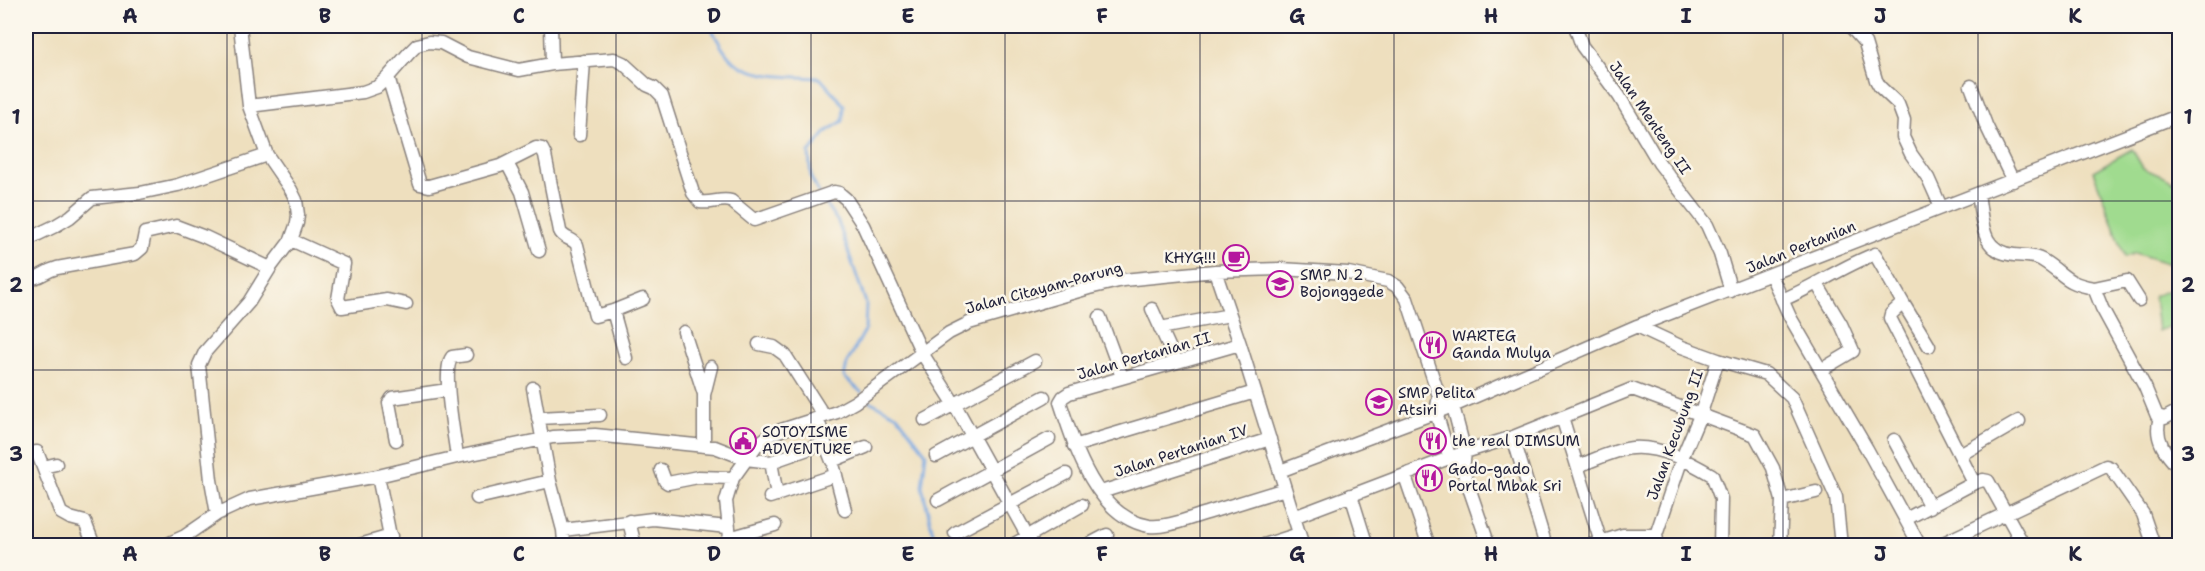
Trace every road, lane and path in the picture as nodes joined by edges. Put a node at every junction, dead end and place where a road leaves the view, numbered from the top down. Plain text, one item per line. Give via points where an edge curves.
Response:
1 (240, 26) edge
2 (551, 26) edge
3 (1575, 26) edge
4 (1850, 26) edge
5 (584, 61) junction
6 (552, 64) junction
7 (388, 77) junction
8 (1971, 86) dead end
9 (249, 106) junction
10 (2180, 115) edge
11 (579, 135) dead end
12 (267, 155) junction
13 (507, 163) junction
14 (2013, 181) junction
15 (1978, 195) junction
16 (1941, 207) junction
17 (26, 240) edge
18 (291, 240) junction
19 (539, 251) dead end
20 (270, 268) junction
21 (1215, 271) junction
22 (1771, 275) junction
23 (26, 279) edge
24 (1817, 284) junction
25 (2094, 288) junction
26 (1731, 291) junction
27 (643, 299) dead end
28 (1782, 300) junction
29 (2139, 300) dead end
30 (1903, 303) junction
31 (406, 304) dead end
32 (1152, 309) dead end
33 (613, 311) junction
34 (1230, 315) junction
35 (1100, 317) dead end
36 (1637, 326) junction
37 (1160, 328) junction
38 (684, 332) dead end
39 (759, 344) dead end
40 (1240, 344) junction
41 (1929, 346) dead end
42 (921, 353) junction
43 (466, 355) dead end
44 (626, 358) dead end
45 (1718, 360) junction
46 (1035, 361) dead end
47 (1176, 362) junction
48 (711, 367) dead end
49 (1821, 370) junction
50 (1122, 377) junction
51 (533, 388) dead end
52 (448, 390) junction
53 (1255, 392) junction
54 (705, 395) junction
55 (1439, 396) junction
56 (1044, 397) dead end
57 (955, 405) junction
58 (1453, 406) junction
59 (2180, 410) edge
60 (1436, 412) junction
61 (1701, 413) junction
62 (600, 415) dead end
63 (1562, 417) junction
64 (538, 418) junction
65 (2160, 418) junction
66 (925, 420) dead end
67 (822, 421) junction
68 (2019, 421) dead end
69 (972, 437) junction
70 (1513, 437) junction
71 (541, 439) junction
72 (1049, 439) dead end
73 (1270, 439) junction
74 (396, 440) dead end
75 (1894, 440) dead end
76 (825, 443) junction
77 (704, 446) junction
78 (1074, 446) junction
79 (866, 447) dead end
80 (1465, 452) junction
81 (26, 454) edge
82 (1960, 455) junction
83 (936, 456) dead end
84 (457, 457) junction
85 (1682, 458) junction
86 (746, 459) junction
87 (1450, 459) junction
88 (832, 461) junction
89 (771, 462) junction
90 (56, 464) dead end
91 (1578, 466) junction
92 (43, 467) junction
93 (2180, 469) edge
94 (661, 470) dead end
95 (1462, 470) junction
96 (991, 471) junction
97 (1280, 471) junction
98 (1066, 474) dead end
99 (836, 475) junction
100 (378, 476) junction
101 (1405, 476) junction
102 (733, 478) junction
103 (550, 481) junction
104 (1974, 483) junction
105 (1286, 489) junction
106 (1101, 492) junction
107 (1816, 492) dead end
108 (1351, 495) junction
109 (477, 498) dead end
110 (938, 500) dead end
111 (1782, 500) junction
112 (1010, 504) junction
113 (1082, 505) dead end
114 (1930, 507) junction
115 (845, 510) dead end
116 (2005, 512) junction
117 (217, 514) junction
118 (1294, 517) junction
119 (1906, 519) junction
120 (629, 521) junction
121 (775, 525) dead end
122 (563, 530) junction
123 (955, 533) dead end
124 (1107, 535) dead end
125 (729, 537) edge
126 (1301, 540) edge
127 (1657, 540) edge
128 (391, 541) edge
129 (1030, 541) edge
130 (1601, 543) edge
131 (2022, 545) edge
132 (94, 546) edge
133 (163, 546) edge
134 (356, 546) edge
135 (558, 546) edge
136 (635, 546) edge
137 (1011, 546) edge
138 (1086, 546) edge
139 (1261, 546) edge
140 (1367, 546) edge
141 (1429, 546) edge
142 (1489, 546) edge
143 (1546, 546) edge
144 (1588, 546) edge
145 (1720, 546) edge
146 (1780, 546) edge
147 (1841, 546) edge
148 (1920, 546) edge
149 (1937, 546) edge
150 (2154, 546) edge

1 - 9 street
2 - 6 street
3 - 26 street, Jalan Menteng II via 1582,46 1659,163 1707,225
4 - 16 street via 1865,43 1880,87 1898,104 1904,120 1903,137
5 - 6 street
5 - 11 street
5 - 42 street via 620,61 659,92 693,193 700,202 726,199 754,220 834,192 846,199 863,225
6 - 7 street via 511,69 429,42 417,45
7 - 9 street via 363,92
7 - 13 street via 420,184 429,186
8 - 14 street
9 - 12 street
10 - 14 street, Jalan Pertanian
12 - 17 street via 177,185 92,198 55,226
12 - 18 street via 296,200 298,215
13 - 19 street via 522,192
13 - 33 street via 536,148 543,151 560,231 577,245 595,316
14 - 15 street, Jalan Pertanian
15 - 16 street, Jalan Pertanian
15 - 25 street via 1986,237 1992,247 2003,254 2041,260 2072,283
16 - 22 street, Jalan Pertanian
18 - 20 street
18 - 31 street via 344,264 338,299 342,307 387,300
20 - 23 street via 176,226 145,233 142,248 135,254 57,268 42,277
20 - 117 street via 249,302 205,352 199,365
21 - 34 street
21 - 42 street, Jalan Citayam-Parung via 1123,280 1068,294 969,323
21 - 55 street, Jalan Citayam-Parung via 1281,269 1348,273 1388,281 1407,299
22 - 26 street, Jalan Pertanian
22 - 28 street
24 - 28 street
24 - 30 street via 1875,254
24 - 49 street via 1853,351
25 - 29 street via 2127,282
25 - 65 street
26 - 36 street, Jalan Pertanian
27 - 33 street
28 - 49 street
30 - 41 street
30 - 82 street via 1890,318
32 - 37 street
33 - 44 street
34 - 37 street
34 - 40 street
35 - 50 street
36 - 45 street
36 - 58 street, Jalan Pertanian
37 - 47 street
38 - 54 street
39 - 67 street via 784,355
40 - 47 street, Jalan Pertanian II
40 - 53 street
42 - 57 street
42 - 67 street, Jalan Citayam-Parung via 855,402
43 - 52 street via 450,359
45 - 61 street, Jalan Kecubung II
45 - 147 street, Jalan Kecubung II via 1766,374 1792,398 1836,497
46 - 57 street
47 - 50 street, Jalan Pertanian II
48 - 54 street
49 - 119 street
50 - 78 street, Jalan Pertanian II via 1063,397 1060,402
51 - 64 street
52 - 74 street via 392,398 389,403
52 - 84 street
53 - 73 street
53 - 78 street
54 - 77 street
55 - 58 street
55 - 60 street, Jalan Citayam-Parung
56 - 69 street
57 - 66 street
57 - 69 street
58 - 60 street, Jalan Pertanian
58 - 80 street
59 - 65 street
60 - 87 street
60 - 97 street, Jalan Pertanian
61 - 63 street via 1632,389
61 - 85 street, Jalan Kecubung II
61 - 111 street via 1755,435 1773,468
62 - 64 street
63 - 70 street
63 - 91 street
64 - 71 street
65 - 93 street via 2157,435
67 - 76 street
67 - 86 street, Jalan Citayam-Parung via 771,433
68 - 82 street
69 - 83 street
69 - 96 street
70 - 80 street
70 - 143 street
71 - 77 street via 595,435
71 - 84 street
71 - 103 street
72 - 96 street
73 - 97 street
73 - 106 street, Jalan Pertanian IV
75 - 114 street
76 - 88 street
76 - 89 street
77 - 86 street
78 - 106 street
79 - 88 street
80 - 87 street
80 - 95 street
81 - 92 street via 37,452
82 - 104 street
84 - 100 street
85 - 91 street via 1631,448
85 - 127 street, Jalan Kecubung II
85 - 145 street via 1712,475 1717,484 1721,499
86 - 89 street
86 - 102 street, Jalan Citayam-Parung
87 - 95 street
87 - 101 street
88 - 99 street
89 - 99 street via 773,496
90 - 92 street
91 - 130 street
92 - 132 street via 61,513 85,522
94 - 102 street via 669,483 698,477
95 - 142 street
96 - 110 street
96 - 112 street
97 - 105 street
98 - 112 street
99 - 115 street
100 - 117 street via 250,499
100 - 128 street
101 - 108 street
101 - 141 street
102 - 125 street, Jalan Citayam-Parung via 726,501
103 - 109 street
103 - 122 street
104 - 114 street
104 - 116 street via 1988,481
105 - 106 street via 1171,524 1149,526 1122,514
105 - 118 street
107 - 111 street
108 - 118 street
108 - 140 street
111 - 146 street
112 - 123 street
112 - 129 street
113 - 129 street
114 - 119 street
116 - 131 street
116 - 149 street
116 - 150 street via 2106,466 2143,514
117 - 133 street
118 - 126 street
119 - 148 street
120 - 122 street
120 - 125 street via 652,519
120 - 136 street
121 - 125 street
122 - 135 street via 564,542
124 - 138 street
126 - 139 street
127 - 130 street via 1623,535
128 - 134 street
129 - 137 street
130 - 144 street

